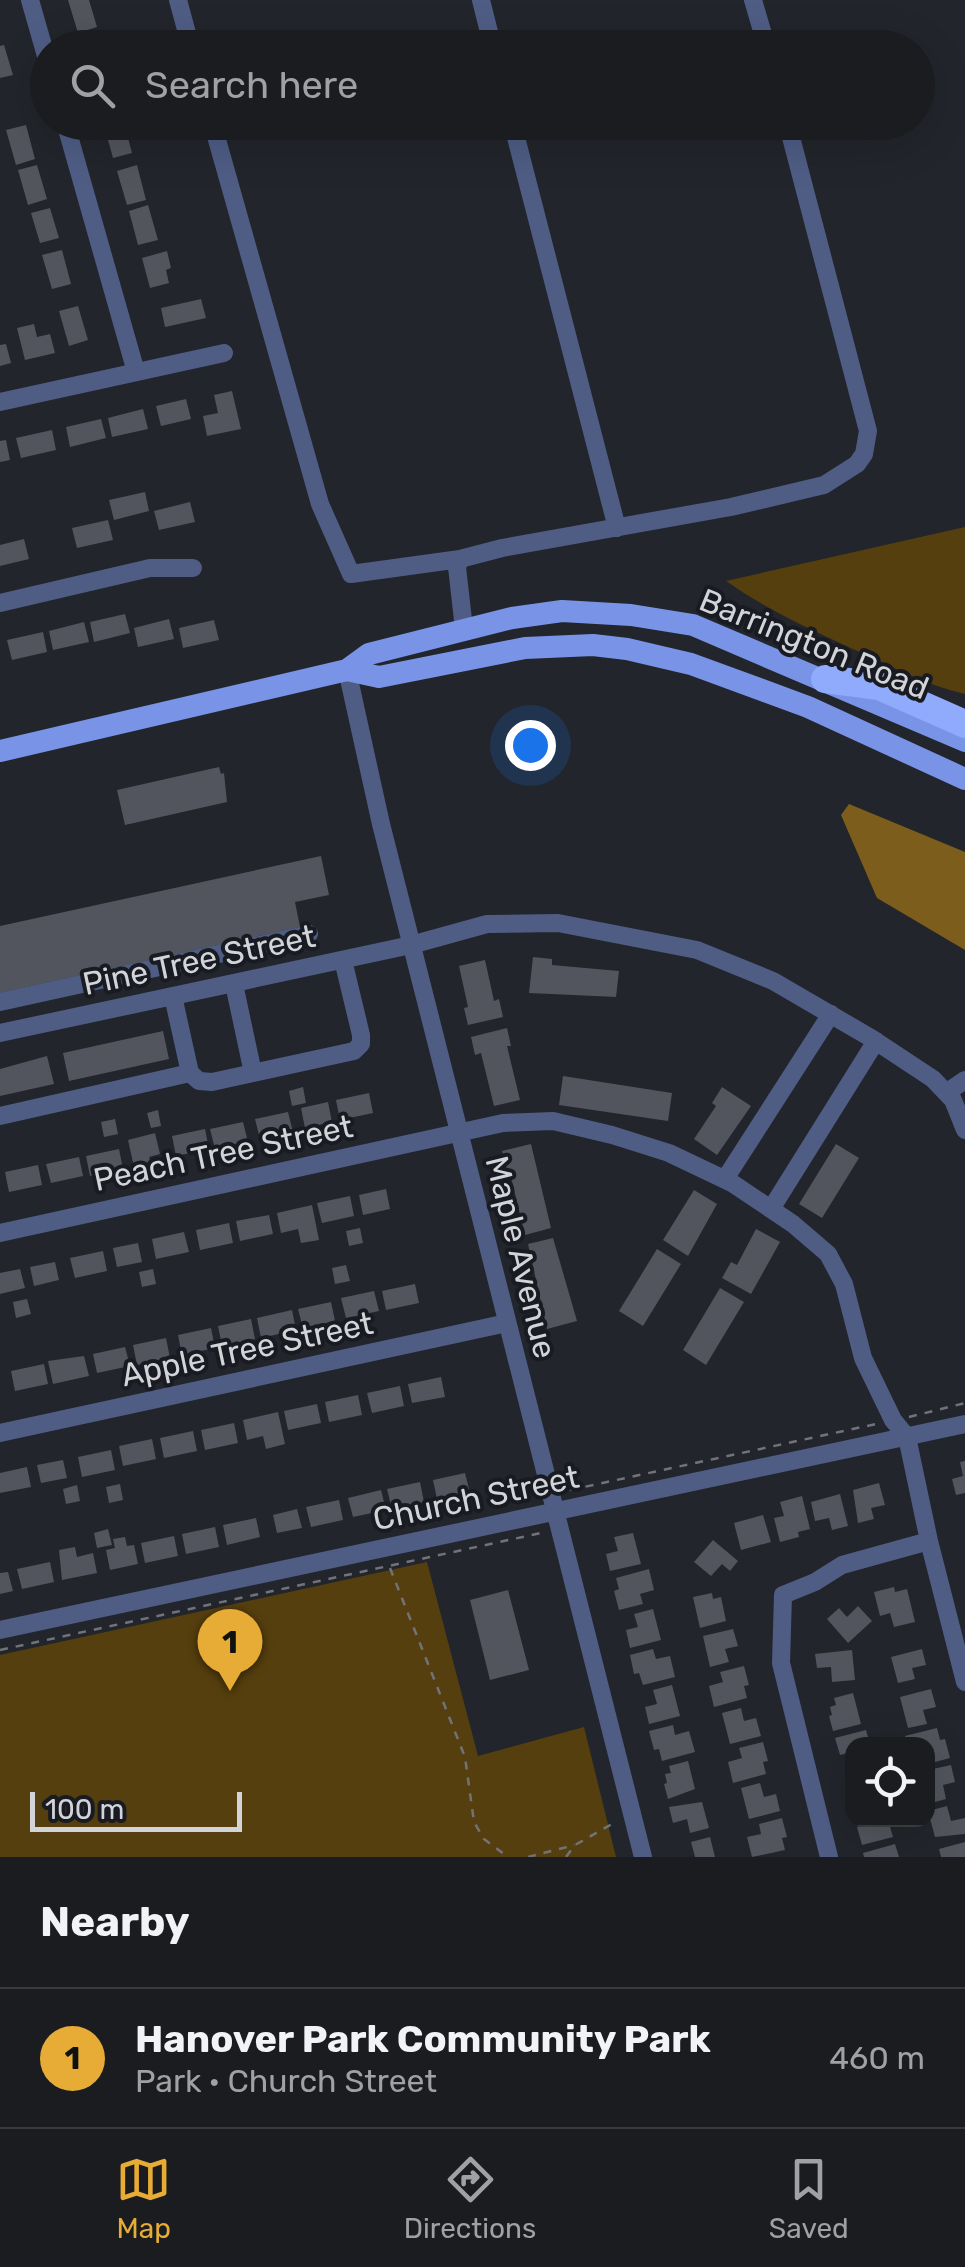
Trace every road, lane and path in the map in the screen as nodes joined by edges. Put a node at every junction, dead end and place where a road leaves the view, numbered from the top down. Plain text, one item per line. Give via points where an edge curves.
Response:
1 (30, 0) edge
2 (178, 0) edge
3 (480, 0) edge
4 (753, 0) edge
5 (39, 30) edge
6 (186, 30) edge
7 (488, 30) edge
8 (762, 30) edge
9 (69, 140) edge
10 (217, 140) edge
11 (517, 140) edge
12 (793, 140) edge
13 (224, 353) dead end
14 (136, 372) junction
15 (0, 402) edge
16 (617, 528) junction
17 (460, 559) junction
18 (193, 568) dead end
19 (0, 603) edge
20 (464, 629) junction
21 (347, 670) junction
22 (825, 678) junction
23 (965, 724) edge
24 (965, 741) edge
25 (0, 750) edge
26 (965, 779) edge
27 (309, 934) dead end
28 (412, 944) junction
29 (208, 956) junction
30 (343, 960) junction
31 (111, 978) junction
32 (224, 986) junction
33 (174, 996) junction
34 (21, 998) junction
35 (0, 1002) edge
36 (117, 1008) junction
37 (830, 1014) junction
38 (26, 1028) junction
39 (0, 1033) edge
40 (876, 1041) junction
41 (253, 1073) junction
42 (190, 1074) junction
43 (965, 1080) edge
44 (946, 1093) junction
45 (0, 1116) edge
46 (965, 1130) edge
47 (459, 1132) junction
48 (725, 1179) junction
49 (771, 1209) junction
50 (0, 1233) edge
51 (507, 1324) junction
52 (965, 1404) edge
53 (893, 1420) junction
54 (965, 1424) edge
55 (0, 1433) edge
56 (907, 1437) junction
57 (570, 1490) dead end
58 (556, 1511) junction
59 (541, 1532) dead end
60 (929, 1541) junction
61 (389, 1567) junction
62 (0, 1630) edge
63 (0, 1650) edge
64 (965, 1682) edge
65 (612, 1824) dead end
66 (576, 1845) junction
67 (508, 1857) edge
68 (528, 1857) edge
69 (566, 1857) edge
70 (643, 1857) edge
71 (829, 1857) edge

1 - 5 street
2 - 6 street
3 - 7 street
4 - 8 street
9 - 14 street
10 - 17 street via 320,504 352,574
11 - 16 street
12 - 16 street via 868,431 864,454 848,473 824,485
13 - 14 street
14 - 15 street
16 - 17 street
17 - 20 street
18 - 19 street via 150,568
20 - 21 main road, Barrington Road via 369,654
20 - 22 main road, Barrington Road via 562,611 631,615 693,625
21 - 25 main road, Barrington Road
21 - 26 main road, Barrington Road via 379,677 561,645 627,649 692,664 808,707
21 - 28 street, Maple Avenue
22 - 23 highway via 879,686
22 - 24 main road, Barrington Road
27 - 29 street
28 - 30 street, Pine Tree Street
28 - 37 street, Pine Tree Street via 488,924 558,923 620,933 697,950 773,980
28 - 47 street, Maple Avenue
29 - 31 street
29 - 32 street
30 - 32 street, Pine Tree Street
30 - 41 street via 361,1044
31 - 34 street
31 - 36 street
32 - 33 street, Pine Tree Street
32 - 41 street
33 - 36 street, Pine Tree Street
33 - 42 street
34 - 35 street
34 - 38 street
36 - 38 street, Pine Tree Street
37 - 40 street, Pine Tree Street
37 - 48 street
38 - 39 street, Pine Tree Street
40 - 44 street, Pine Tree Street
40 - 49 street
41 - 42 street via 212,1082
42 - 45 street
43 - 44 street
44 - 46 street
47 - 48 street, Peach Tree Street via 553,1121 669,1153
47 - 50 street, Peach Tree Street
47 - 51 street, Maple Avenue
48 - 49 street, Peach Tree Street
49 - 53 street, Peach Tree Street via 828,1254 844,1284 863,1358
51 - 55 street, Apple Tree Street
51 - 58 street, Maple Avenue
52 - 53 path
53 - 56 street, Peach Tree Street
53 - 57 path
54 - 56 street, Church Street
56 - 58 street, Church Street
56 - 60 street
58 - 62 street, Church Street
58 - 70 street, Maple Avenue
59 - 61 path
60 - 64 street
60 - 71 street via 842,1564 783,1595 781,1663
61 - 63 path
61 - 67 path via 465,1757 474,1822
65 - 66 path
66 - 68 path
66 - 69 path

